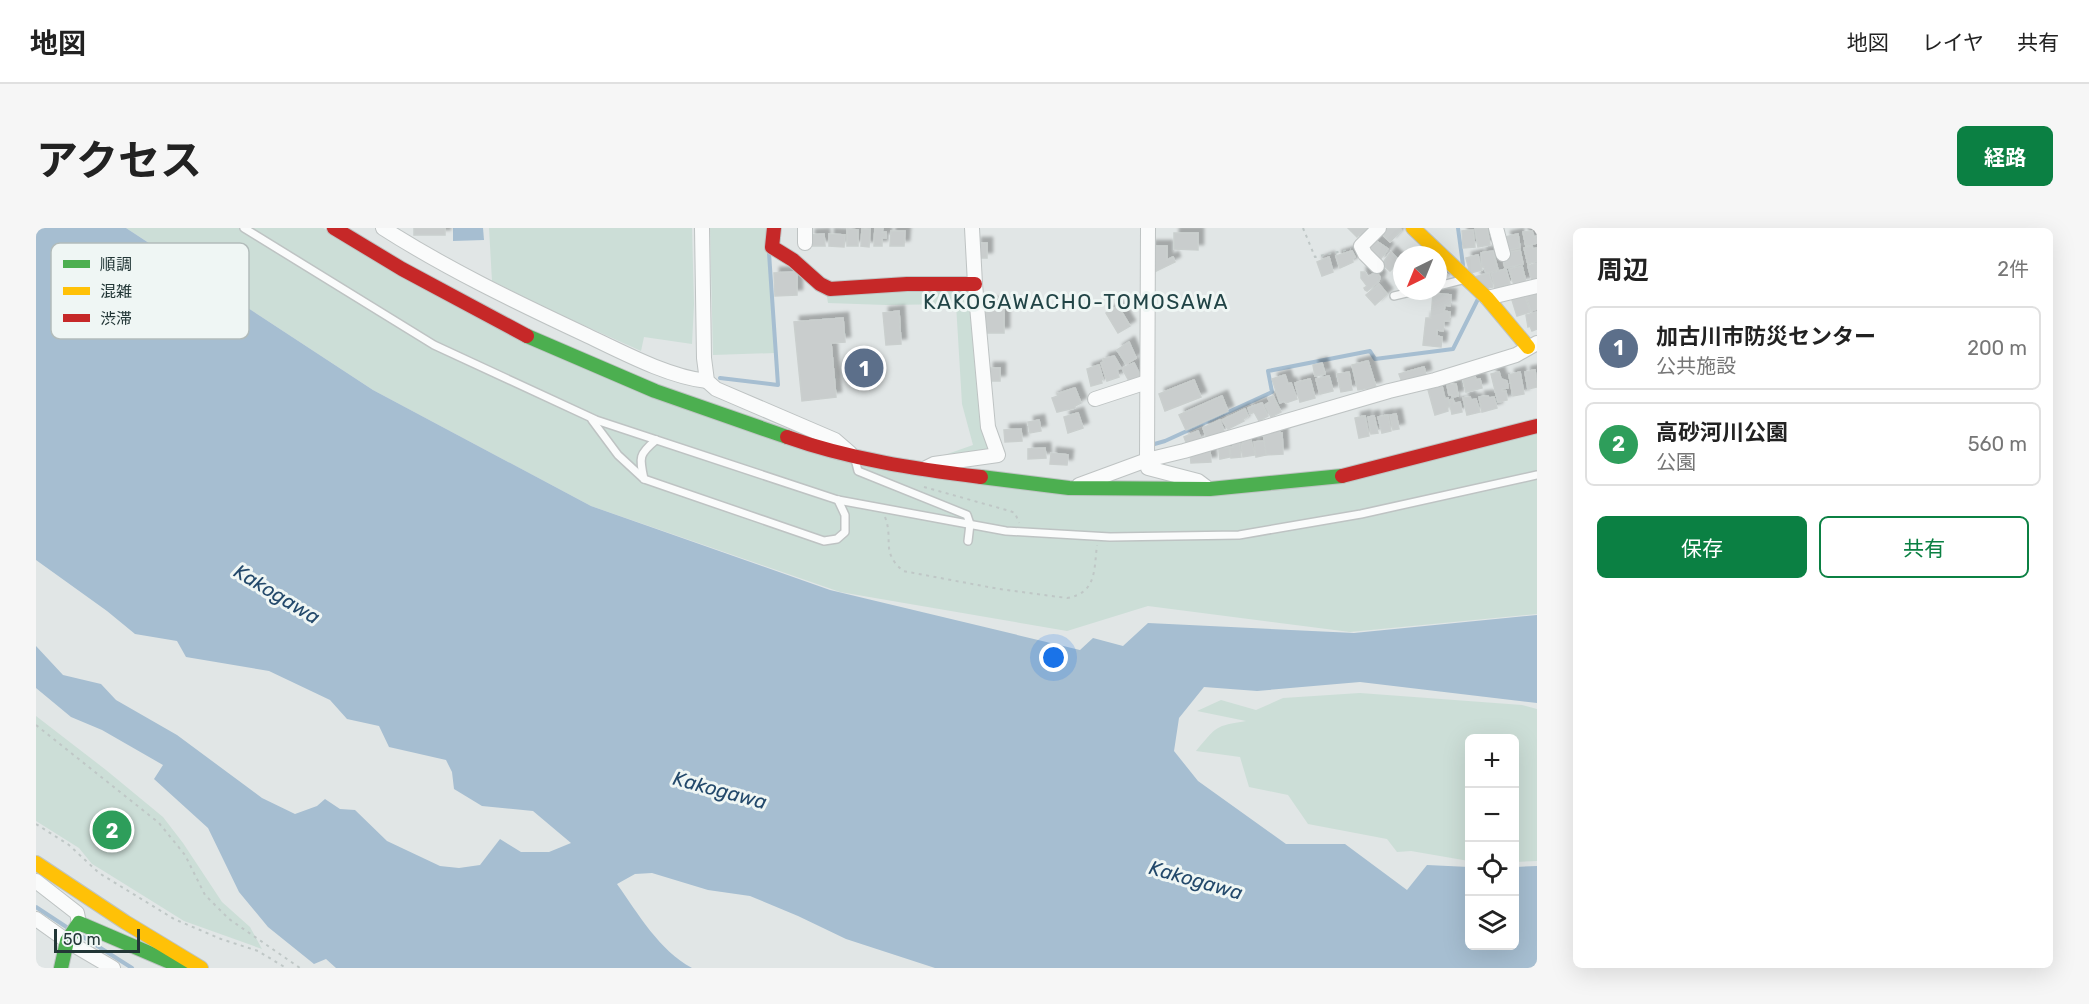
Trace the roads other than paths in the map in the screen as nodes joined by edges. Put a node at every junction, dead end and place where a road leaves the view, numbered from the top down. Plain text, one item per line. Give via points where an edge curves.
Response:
1 (244, 228) edge
2 (334, 228) edge
3 (702, 228) edge
4 (774, 228) edge
5 (805, 228) edge
6 (972, 228) edge
7 (1148, 228) edge
8 (1379, 228) edge
9 (1496, 228) edge
10 (1417, 229) edge
11 (389, 230) edge
12 (805, 243) dead end
13 (1503, 254) dead end
14 (1377, 266) dead end
15 (1466, 279) junction
16 (975, 284) junction
17 (1447, 284) edge
18 (1537, 286) edge
19 (1487, 298) junction
20 (1532, 345) edge
21 (707, 381) junction
22 (1147, 382) junction
23 (1095, 399) dead end
24 (591, 418) junction
25 (1537, 426) edge
26 (656, 440) junction
27 (854, 456) junction
28 (1147, 460) junction
29 (923, 470) junction
30 (1537, 475) edge
31 (644, 479) junction
32 (1069, 488) junction
33 (1210, 489) junction
34 (838, 500) junction
35 (970, 524) junction
36 (968, 541) dead end
37 (36, 863) edge
38 (36, 881) edge
39 (36, 919) edge
40 (79, 924) junction
41 (67, 941) junction
42 (61, 968) edge
43 (113, 968) edge
44 (192, 968) edge

1 - 24 lane via 434,345
2 - 27 street via 525,335 656,391 777,434
3 - 21 street
4 - 16 street via 772,247 830,289
5 - 12 street
6 - 16 street
7 - 22 street
8 - 14 street via 1356,242
9 - 13 street
10 - 15 street
11 - 21 street via 449,267 610,346 688,379
15 - 17 lane
15 - 19 street
16 - 29 street via 988,427 998,455 934,464
18 - 19 street
19 - 20 street
20 - 28 street via 1516,355 1435,380
21 - 27 street via 716,389 835,440
22 - 23 street
22 - 28 street
24 - 26 lane
24 - 31 lane via 618,455
25 - 33 street via 1340,476
26 - 31 lane via 643,451 640,461
26 - 34 lane
27 - 29 street
27 - 35 lane via 858,471 967,515
28 - 32 street
28 - 33 street via 1148,468 1198,481
29 - 32 street
30 - 35 lane via 1361,514 1239,535 1098,536
31 - 34 lane via 824,541 837,539 845,532 845,515
32 - 33 street
34 - 35 lane
35 - 36 lane
37 - 44 street
38 - 40 street via 76,913
39 - 41 street
40 - 41 street
40 - 44 street
41 - 42 street
41 - 43 street

